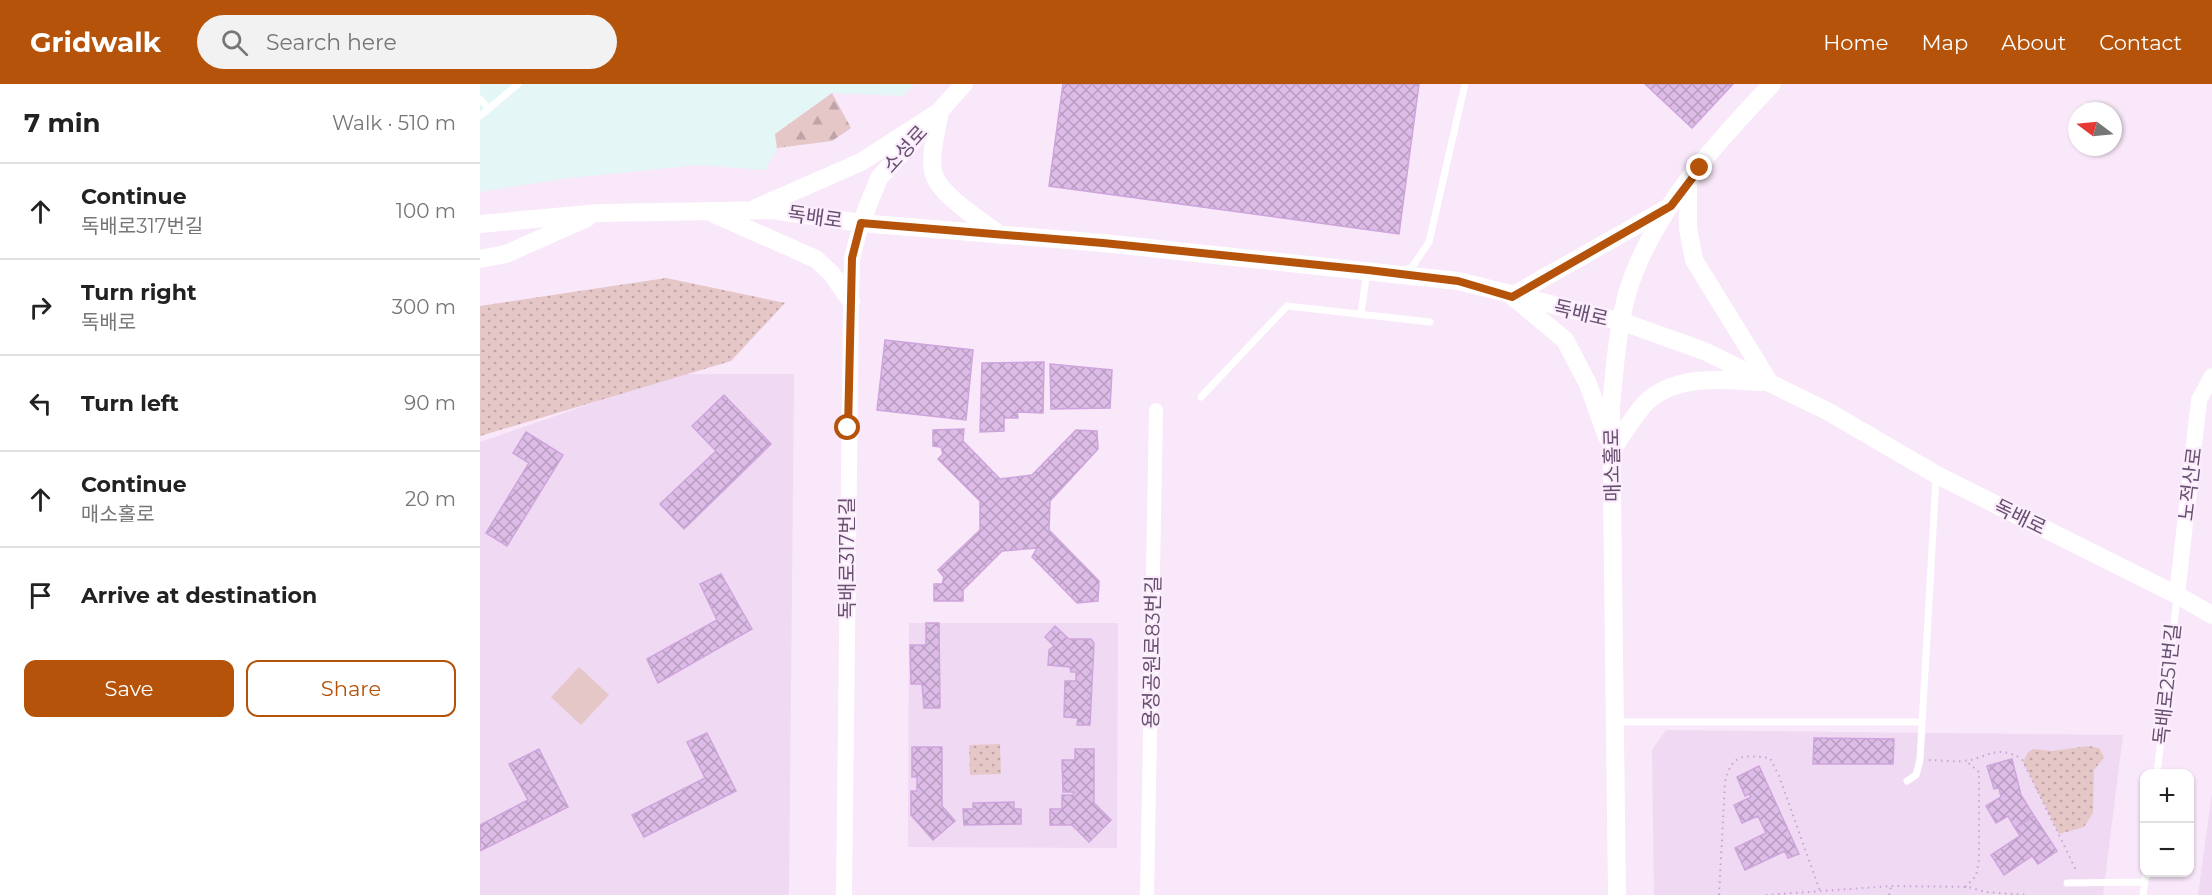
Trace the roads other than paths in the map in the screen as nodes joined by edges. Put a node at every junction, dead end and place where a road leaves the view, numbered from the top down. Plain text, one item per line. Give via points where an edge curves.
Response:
1 (518, 84) edge
2 (964, 84) edge
3 (1465, 84) edge
4 (1772, 84) edge
5 (480, 99) edge
6 (489, 109) junction
7 (939, 111) junction
8 (480, 116) edge
9 (1688, 182) junction
10 (1671, 206) junction
11 (707, 211) junction
12 (750, 211) junction
13 (600, 213) junction
14 (861, 223) junction
15 (480, 224) edge
16 (1000, 235) junction
17 (480, 259) edge
18 (1368, 270) junction
19 (1396, 274) junction
20 (1512, 297) junction
21 (851, 300) junction
22 (1361, 313) junction
23 (1430, 322) dead end
24 (1623, 322) junction
25 (2212, 376) edge
26 (1769, 382) junction
27 (1201, 397) dead end
28 (1156, 410) dead end
29 (1612, 450) junction
30 (1937, 475) junction
31 (2177, 595) junction
32 (2212, 615) edge
33 (1615, 722) junction
34 (1921, 722) junction
35 (2158, 769) edge
36 (1907, 781) dead end
37 (2146, 877) edge
38 (2145, 882) junction
39 (2067, 883) dead end
40 (844, 895) edge
41 (1147, 895) edge
42 (1617, 895) edge
43 (2143, 895) edge

1 - 6 lane
2 - 7 main road, 소성로
3 - 19 lane via 1429,242 1412,267
4 - 9 main road, 매소홀로
5 - 6 lane
6 - 8 lane
7 - 12 main road via 861,162
7 - 14 main road, 소성로 via 879,177
7 - 16 main road via 933,171 936,182
9 - 10 main road, 매소홀로
9 - 26 main road via 1688,228 1694,260
10 - 20 main road
10 - 24 main road, 매소홀로 via 1633,277
11 - 12 main road, 독배로
11 - 13 main road, 독배로
11 - 21 main road via 816,259
12 - 14 main road, 독배로 via 772,210
13 - 15 main road, 독배로
13 - 17 main road, 독배로 via 506,254
14 - 16 main road, 독배로
14 - 21 street, 독배로317번길 via 852,258
16 - 18 main road, 독배로
18 - 19 main road, 독배로
18 - 22 lane
19 - 20 main road, 독배로 via 1458,281
20 - 24 main road, 독배로
20 - 29 main road via 1565,340 1588,384
21 - 40 street, 독배로317번길
22 - 23 lane
22 - 27 lane via 1287,306
24 - 26 main road, 독배로 via 1704,351
24 - 29 main road, 매소홀로 via 1615,362
25 - 31 street, 노적산로 via 2199,400
26 - 29 main road via 1709,380 1680,385 1651,398
26 - 30 main road, 독배로
28 - 41 street, 용정공원로83번길
29 - 33 main road, 매소홀로
30 - 31 main road, 독배로
30 - 34 lane
31 - 32 main road, 독배로
31 - 35 lane, 독배로251번길
33 - 34 lane
33 - 42 main road, 매소홀로
34 - 36 lane via 1920,760 1916,775
37 - 38 lane
38 - 39 lane
38 - 43 lane

